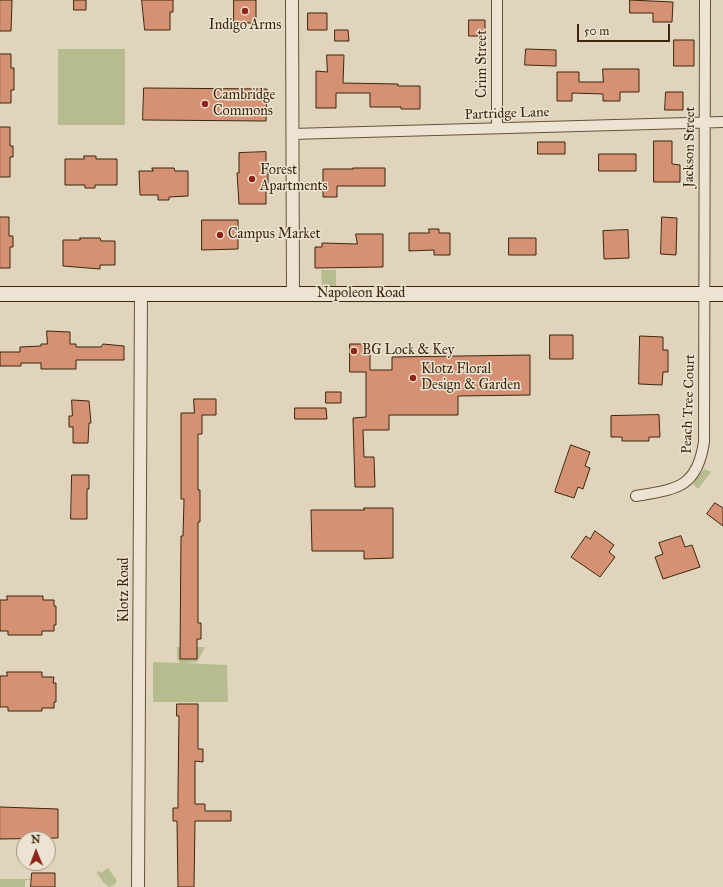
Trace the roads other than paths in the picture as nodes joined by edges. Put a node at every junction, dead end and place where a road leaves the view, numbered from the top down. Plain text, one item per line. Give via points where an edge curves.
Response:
1 (292, 0) edge
2 (497, 0) edge
3 (705, 0) edge
4 (705, 122) junction
5 (723, 122) edge
6 (498, 128) junction
7 (292, 134) junction
8 (0, 294) edge
9 (141, 294) junction
10 (293, 294) junction
11 (704, 294) junction
12 (723, 294) edge
13 (636, 496) dead end
14 (138, 887) edge

1 - 7 street
2 - 6 street, Crim Street
3 - 4 street, Jackson Street
4 - 5 street, Partridge Lane
4 - 6 street, Partridge Lane
4 - 11 street, Jackson Street
6 - 7 street, Partridge Lane
7 - 10 street
8 - 9 main road, Napoleon Road
9 - 10 main road, Napoleon Road
9 - 14 street, Klotz Road
10 - 11 main road, Napoleon Road
11 - 12 main road, Napoleon Road
11 - 13 street, Peach Tree Court via 704,442 701,460 692,477 682,485

